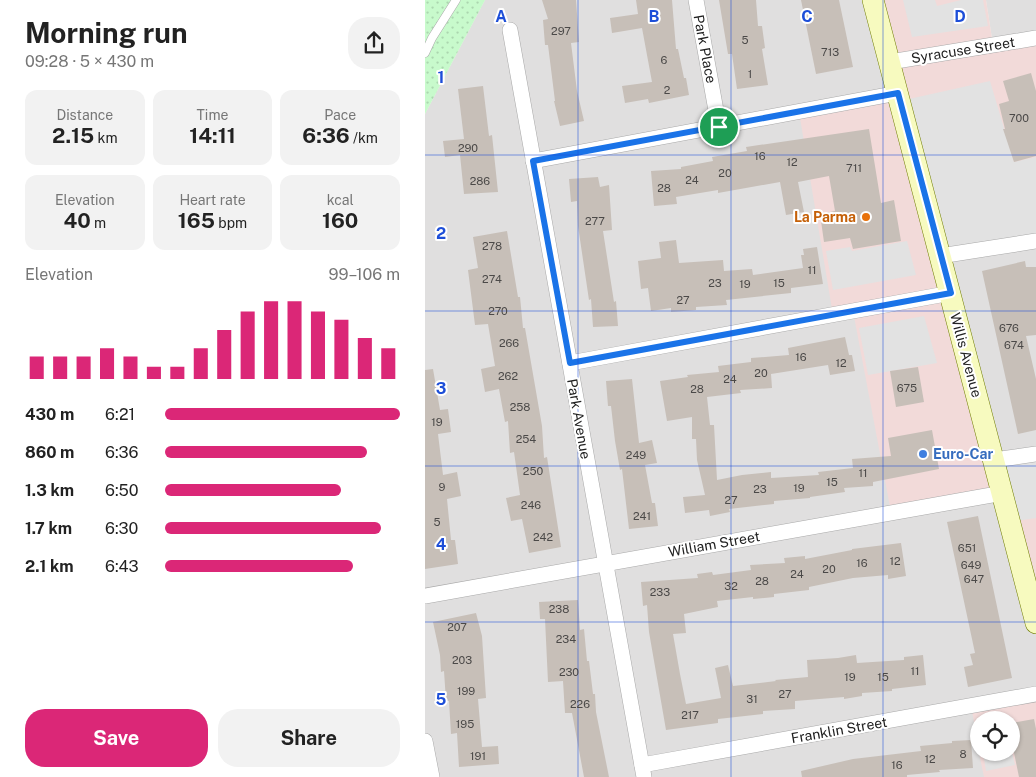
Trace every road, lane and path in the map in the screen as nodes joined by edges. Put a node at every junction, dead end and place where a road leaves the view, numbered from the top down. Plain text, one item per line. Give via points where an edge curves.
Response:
1 (456, 0) edge
2 (696, 0) edge
3 (873, 0) edge
4 (510, 30) dead end
5 (1036, 38) edge
6 (425, 53) edge
7 (890, 62) junction
8 (898, 93) junction
9 (719, 127) junction
10 (533, 161) junction
11 (1036, 241) edge
12 (940, 256) junction
13 (951, 293) junction
14 (570, 363) junction
15 (1036, 454) edge
16 (994, 460) junction
17 (1003, 493) junction
18 (605, 564) junction
19 (425, 596) edge
20 (1036, 623) edge
21 (1036, 694) edge
22 (425, 740) edge
23 (643, 771) edge
24 (432, 777) edge

1 - 6 lane
2 - 9 street, Park Place
3 - 7 main road, Willis Avenue
4 - 10 street, Park Avenue
5 - 7 street, Syracuse Street
7 - 8 main road, Willis Avenue
8 - 9 street
8 - 12 main road, Willis Avenue
9 - 10 street
10 - 14 street, Park Avenue
11 - 12 street
12 - 13 main road, Willis Avenue
13 - 14 street
13 - 16 main road, Willis Avenue
14 - 18 street, Park Avenue
15 - 16 street
16 - 17 main road, Willis Avenue
17 - 18 street, William Street
17 - 20 main road, Willis Avenue
18 - 19 street, William Street
18 - 23 street, Park Avenue
21 - 23 street, Franklin Street
22 - 24 street

